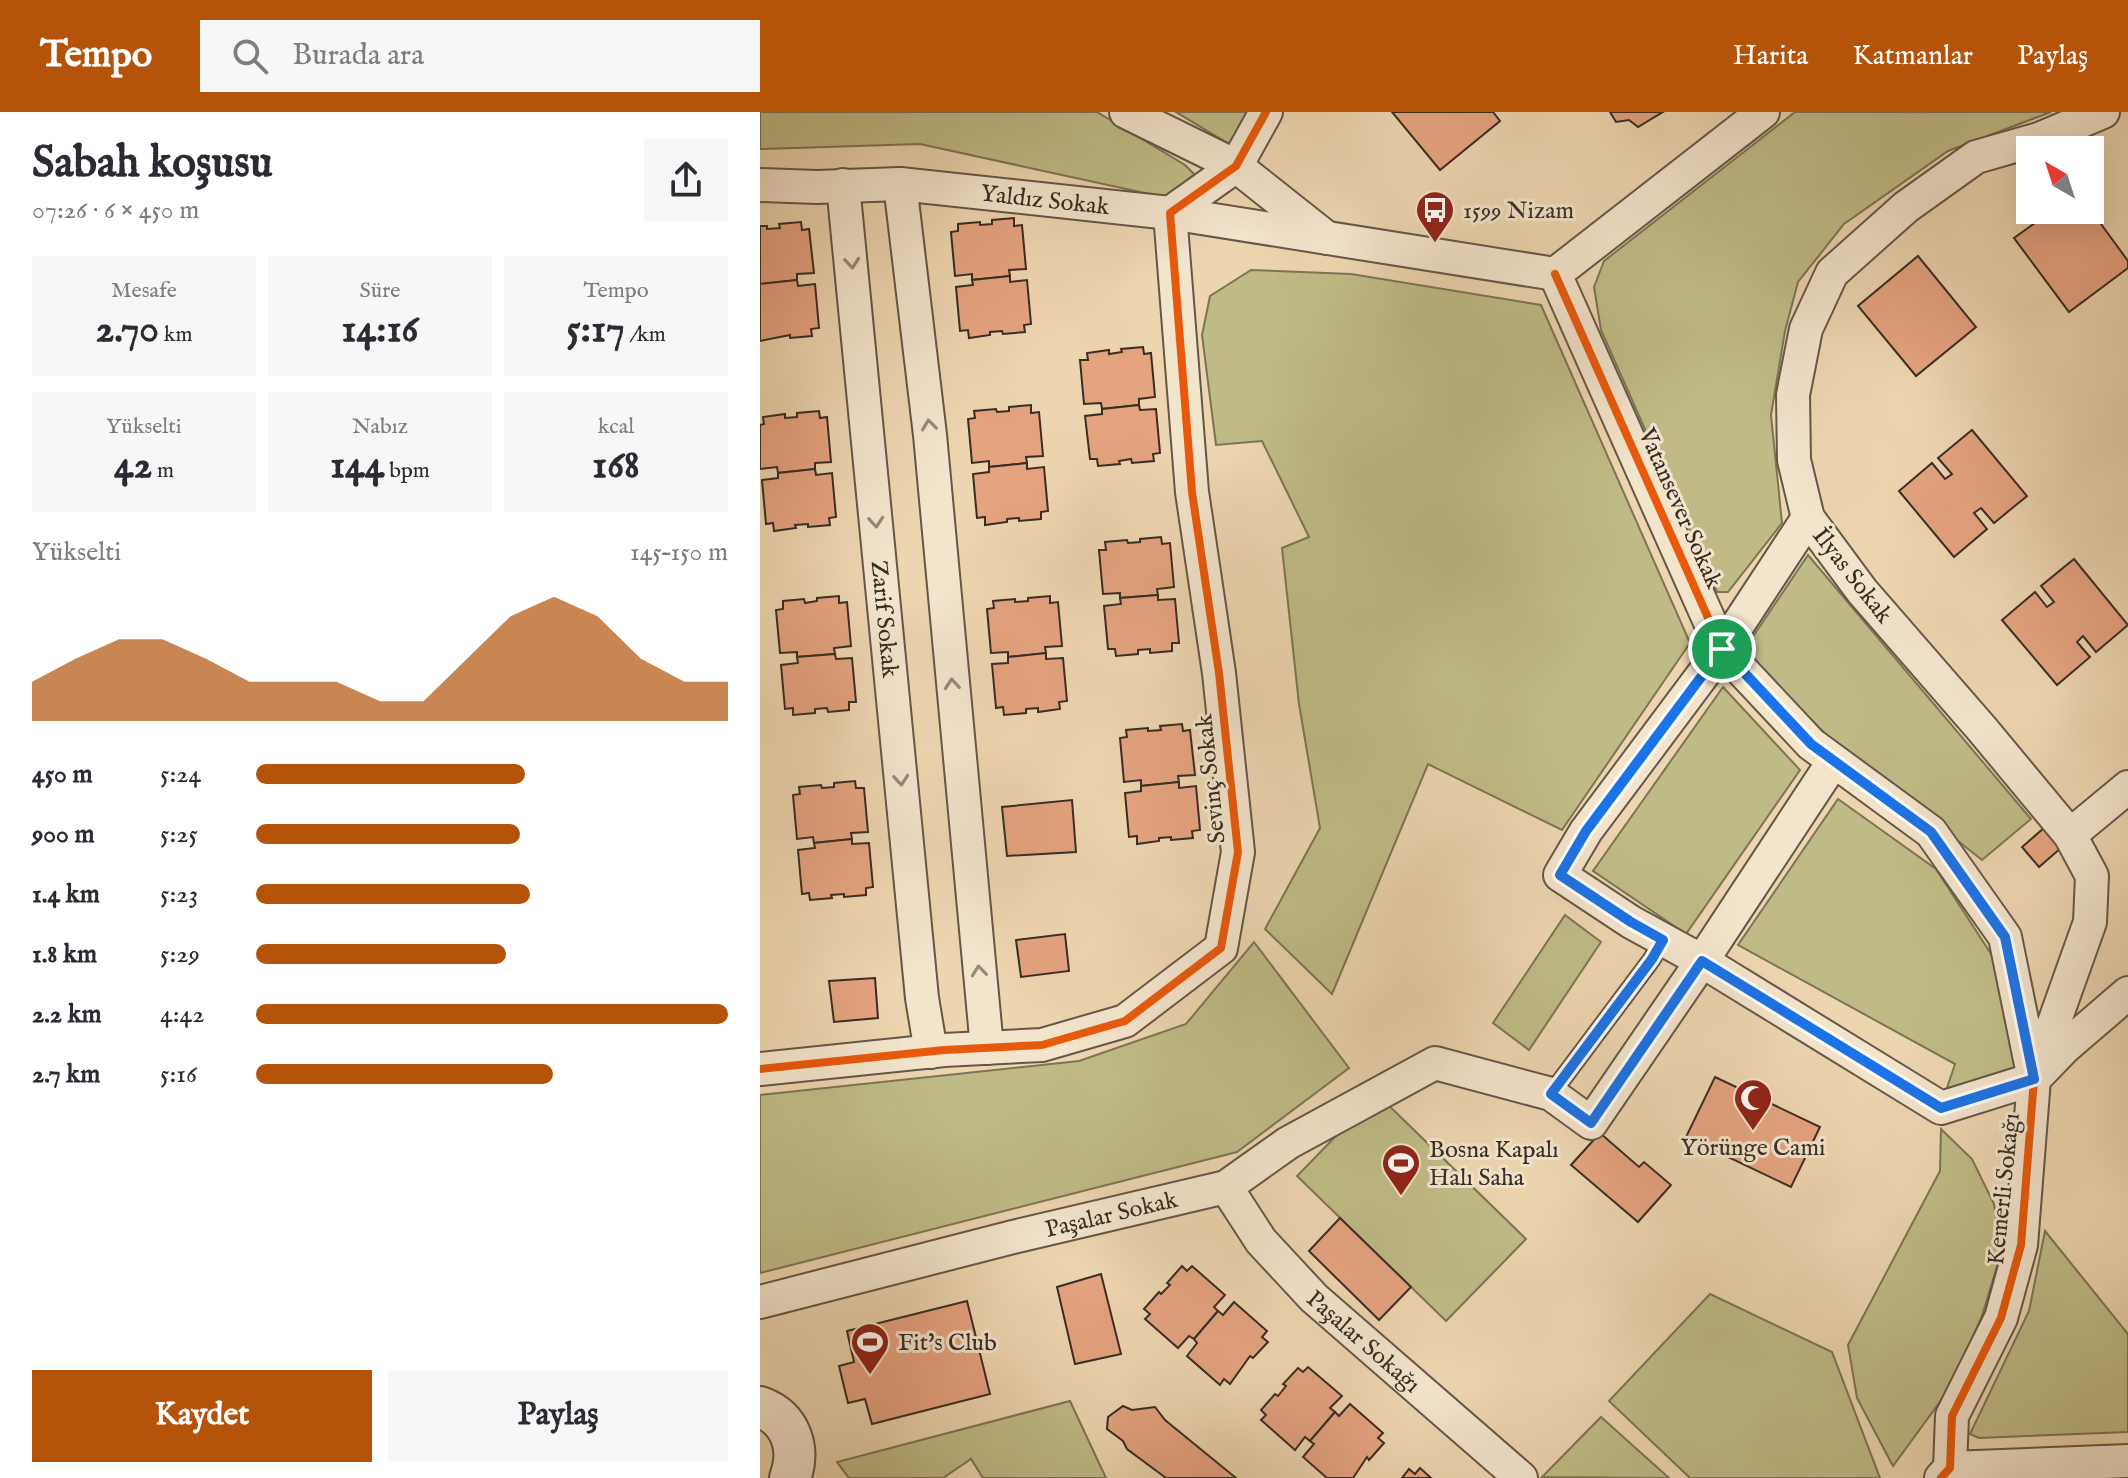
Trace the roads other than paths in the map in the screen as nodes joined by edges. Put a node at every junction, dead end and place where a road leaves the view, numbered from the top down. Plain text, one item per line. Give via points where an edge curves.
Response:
1 (1126, 112) edge
2 (1266, 112) edge
3 (1763, 112) edge
4 (2103, 112) edge
5 (1236, 166) junction
6 (900, 184) junction
7 (760, 185) edge
8 (843, 185) junction
9 (1170, 213) junction
10 (1329, 240) junction
11 (1555, 274) junction
12 (1808, 518) junction
13 (1722, 649) junction
14 (1833, 762) junction
15 (2128, 787) edge
16 (2070, 835) junction
17 (1663, 940) junction
18 (1702, 961) junction
19 (2128, 993) edge
20 (987, 1048) junction
21 (931, 1052) junction
22 (760, 1069) edge
23 (2034, 1079) junction
24 (1551, 1094) junction
25 (1226, 1187) junction
26 (760, 1302) edge
27 (763, 1403) edge
28 (2128, 1461) edge
29 (800, 1469) edge
30 (1946, 1473) edge
31 (1521, 1478) edge

1 - 5 street, Yaldız Sokak
2 - 5 street
3 - 11 street
4 - 12 street, İlyas Sokak via 2039,139 1976,157 1906,207 1832,273 1806,329 1793,395 1794,460
5 - 9 street
5 - 10 street, Yaldız Sokak
6 - 8 street, Yaldız Sokak
6 - 9 street, Yaldız Sokak
20 -> 6 street via 930,435
7 - 8 street, Yaldız Sokak
8 -> 21 street, Zarif Sokak
9 - 10 street, Yaldız Sokak
9 - 20 street, Sevinç Sokak via 1192,492 1238,852 1221,948 1125,1021 1042,1045
10 - 11 street, Yaldız Sokak
11 - 13 street, Vatansever Sokak
12 - 13 street
12 - 16 street, İlyas Sokak via 1862,591
13 - 14 street, Vatansever Sokak
13 - 17 street via 1586,831 1560,875
14 - 18 street
14 - 23 street, Vatansever Sokak via 1931,832 2005,937
15 - 16 street
16 - 23 street, İlyas Sokak via 2092,876 2090,922
17 - 18 street
17 - 24 lane
18 - 23 street via 1941,1108
18 - 24 street via 1591,1123
19 - 23 street
20 - 21 street, Sevinç Sokak
21 - 22 street, Sevinç Sokak
23 - 30 street, Kemerli Sokağı via 2021,1245 2001,1318 1952,1416
24 - 25 street, Paşalar Sokak via 1435,1063 1288,1143
25 - 26 street, Paşalar Sokak
25 - 31 street, Paşalar Sokağı via 1261,1241 1314,1298
27 - 29 street via 787,1427
28 - 30 street

